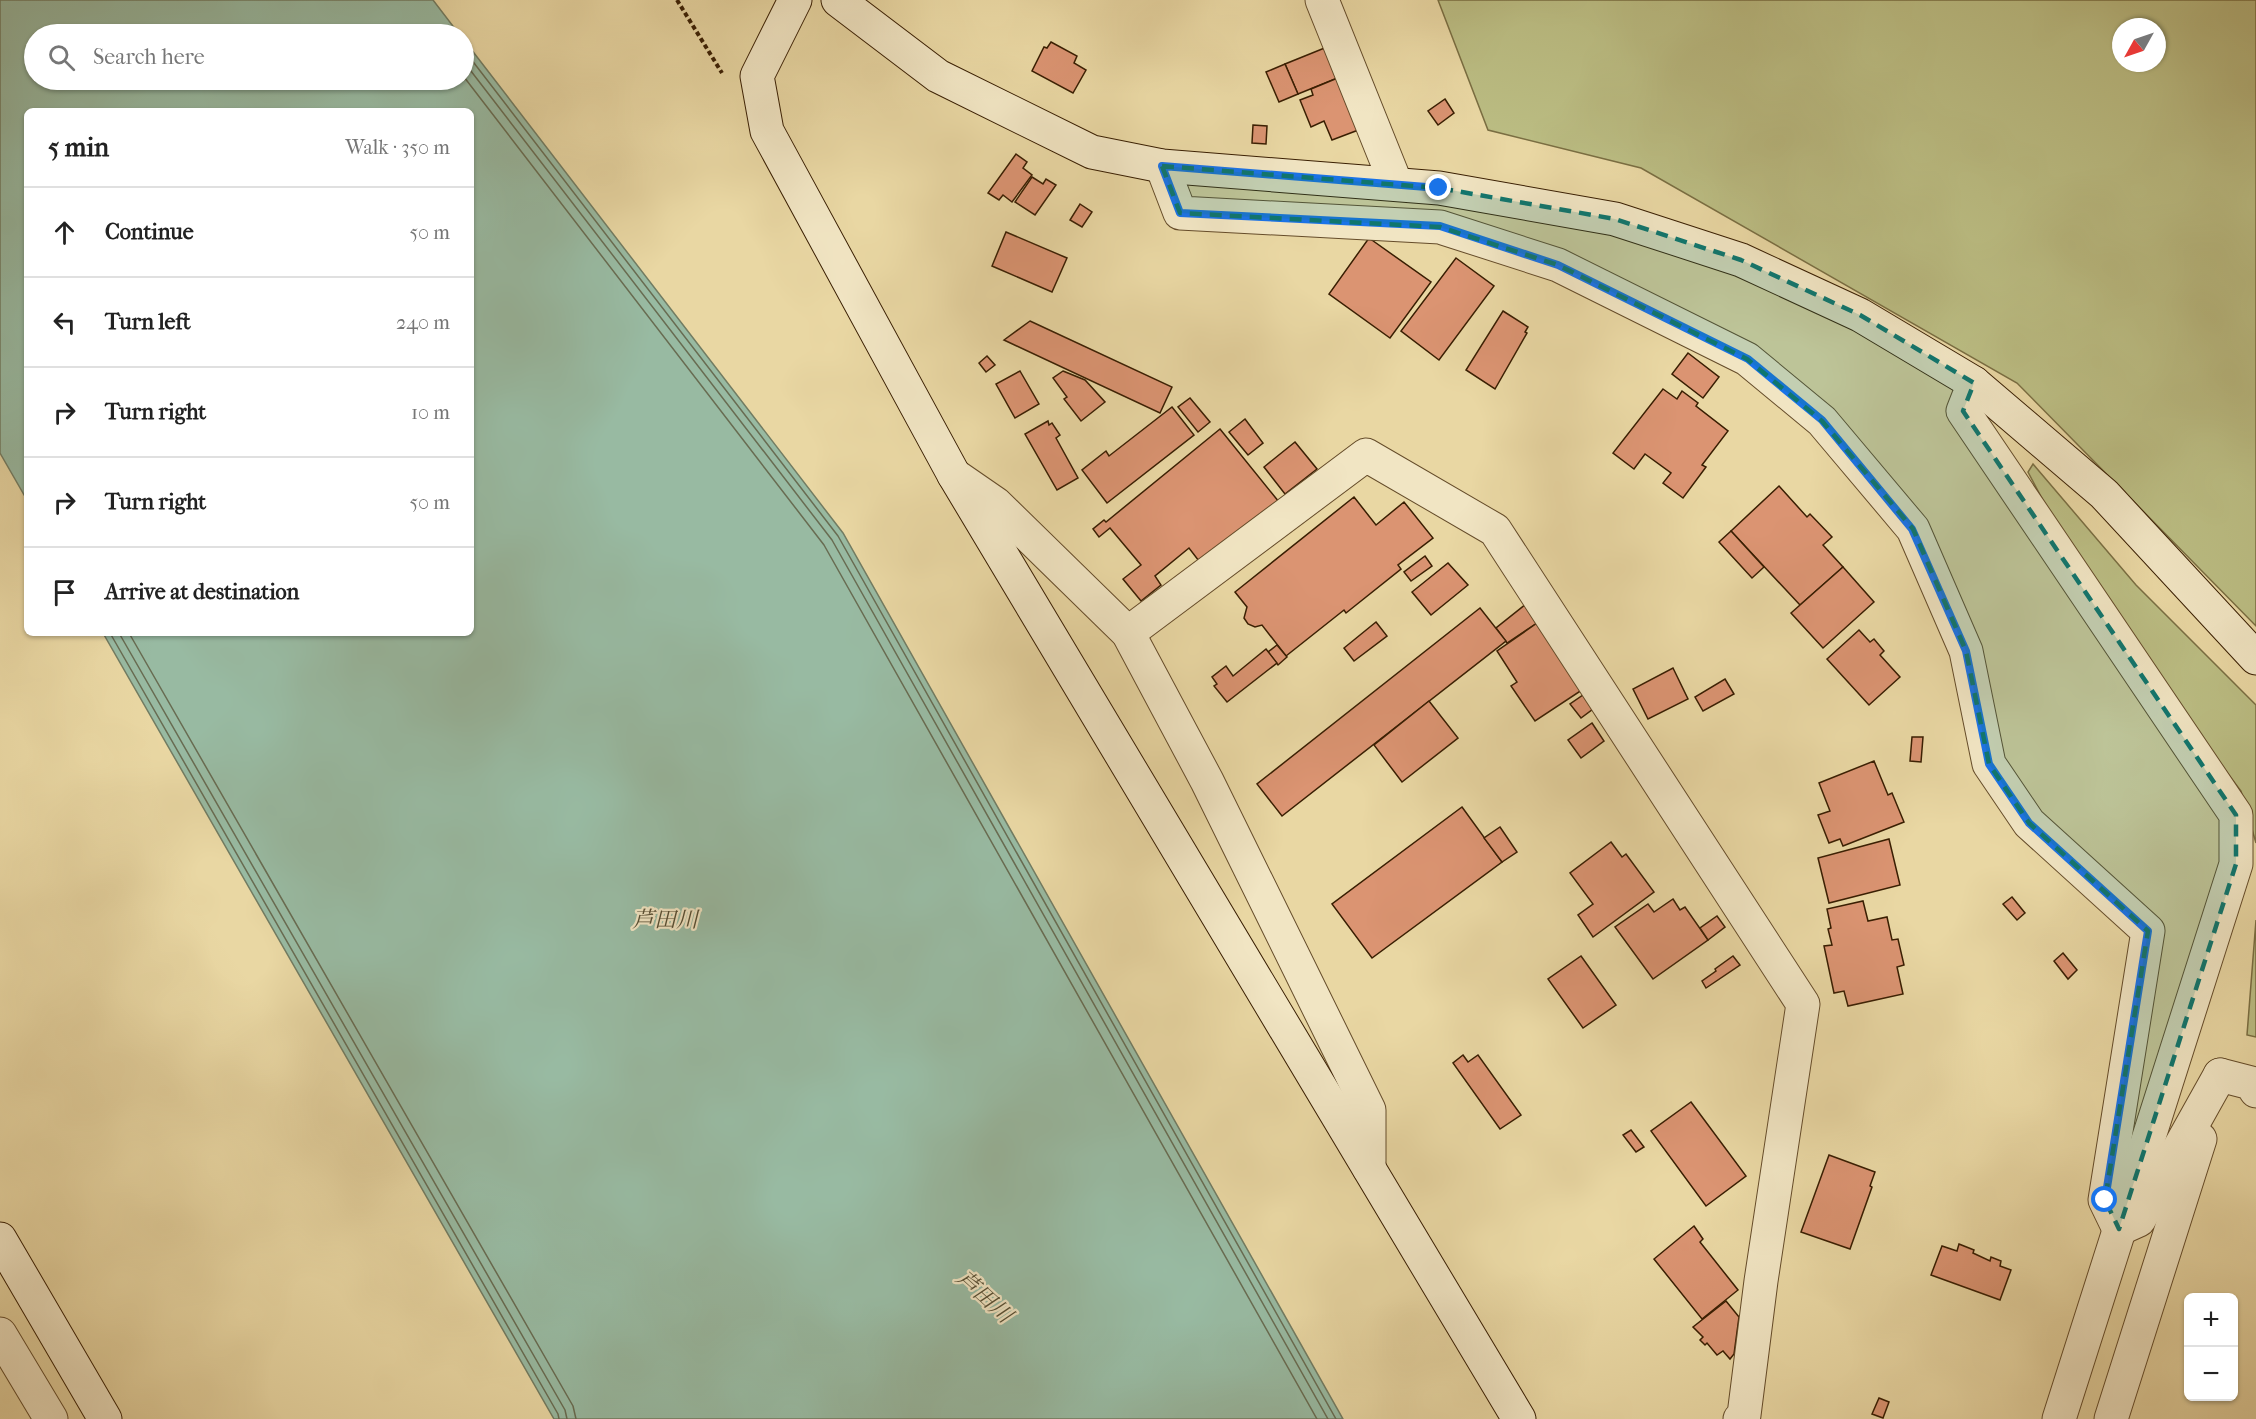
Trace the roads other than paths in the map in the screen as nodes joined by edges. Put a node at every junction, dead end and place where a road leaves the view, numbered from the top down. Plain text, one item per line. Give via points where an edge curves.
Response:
1 (795, 0) edge
2 (838, 0) edge
3 (1322, 0) edge
4 (1162, 166) junction
5 (1396, 184) junction
6 (1974, 383) junction
7 (954, 475) junction
8 (1128, 633) junction
9 (2256, 658) edge
10 (2220, 1075) junction
11 (2256, 1091) edge
12 (1369, 1168) junction
13 (2119, 1229) junction
14 (0, 1239) edge
15 (0, 1334) edge
16 (1524, 1418) edge
17 (51, 1419) edge
18 (105, 1419) edge
19 (1740, 1419) edge
20 (2058, 1419) edge
21 (2111, 1419) edge

1 - 7 street via 757,76 767,131
2 - 4 street via 938,76 1092,152
3 - 5 street
4 - 5 street
4 - 13 street via 1180,213 1440,226 1558,265 1748,359 1822,420 1912,529 1966,651 1989,764 2029,823 2148,931 2105,1200
5 - 6 street via 1615,219 1741,260 1860,315
6 - 9 street via 2104,494
6 - 13 street via 1963,411 2236,815 2236,864
7 - 8 street via 996,504
7 - 12 street
8 - 12 street via 1207,781 1369,1110
8 - 19 street via 1366,455 1495,531 1803,1004 1744,1415
10 - 11 street via 2251,1083
10 - 13 street via 2139,1220
10 - 21 street
12 - 16 street
13 - 20 street
14 - 18 street
15 - 17 street

